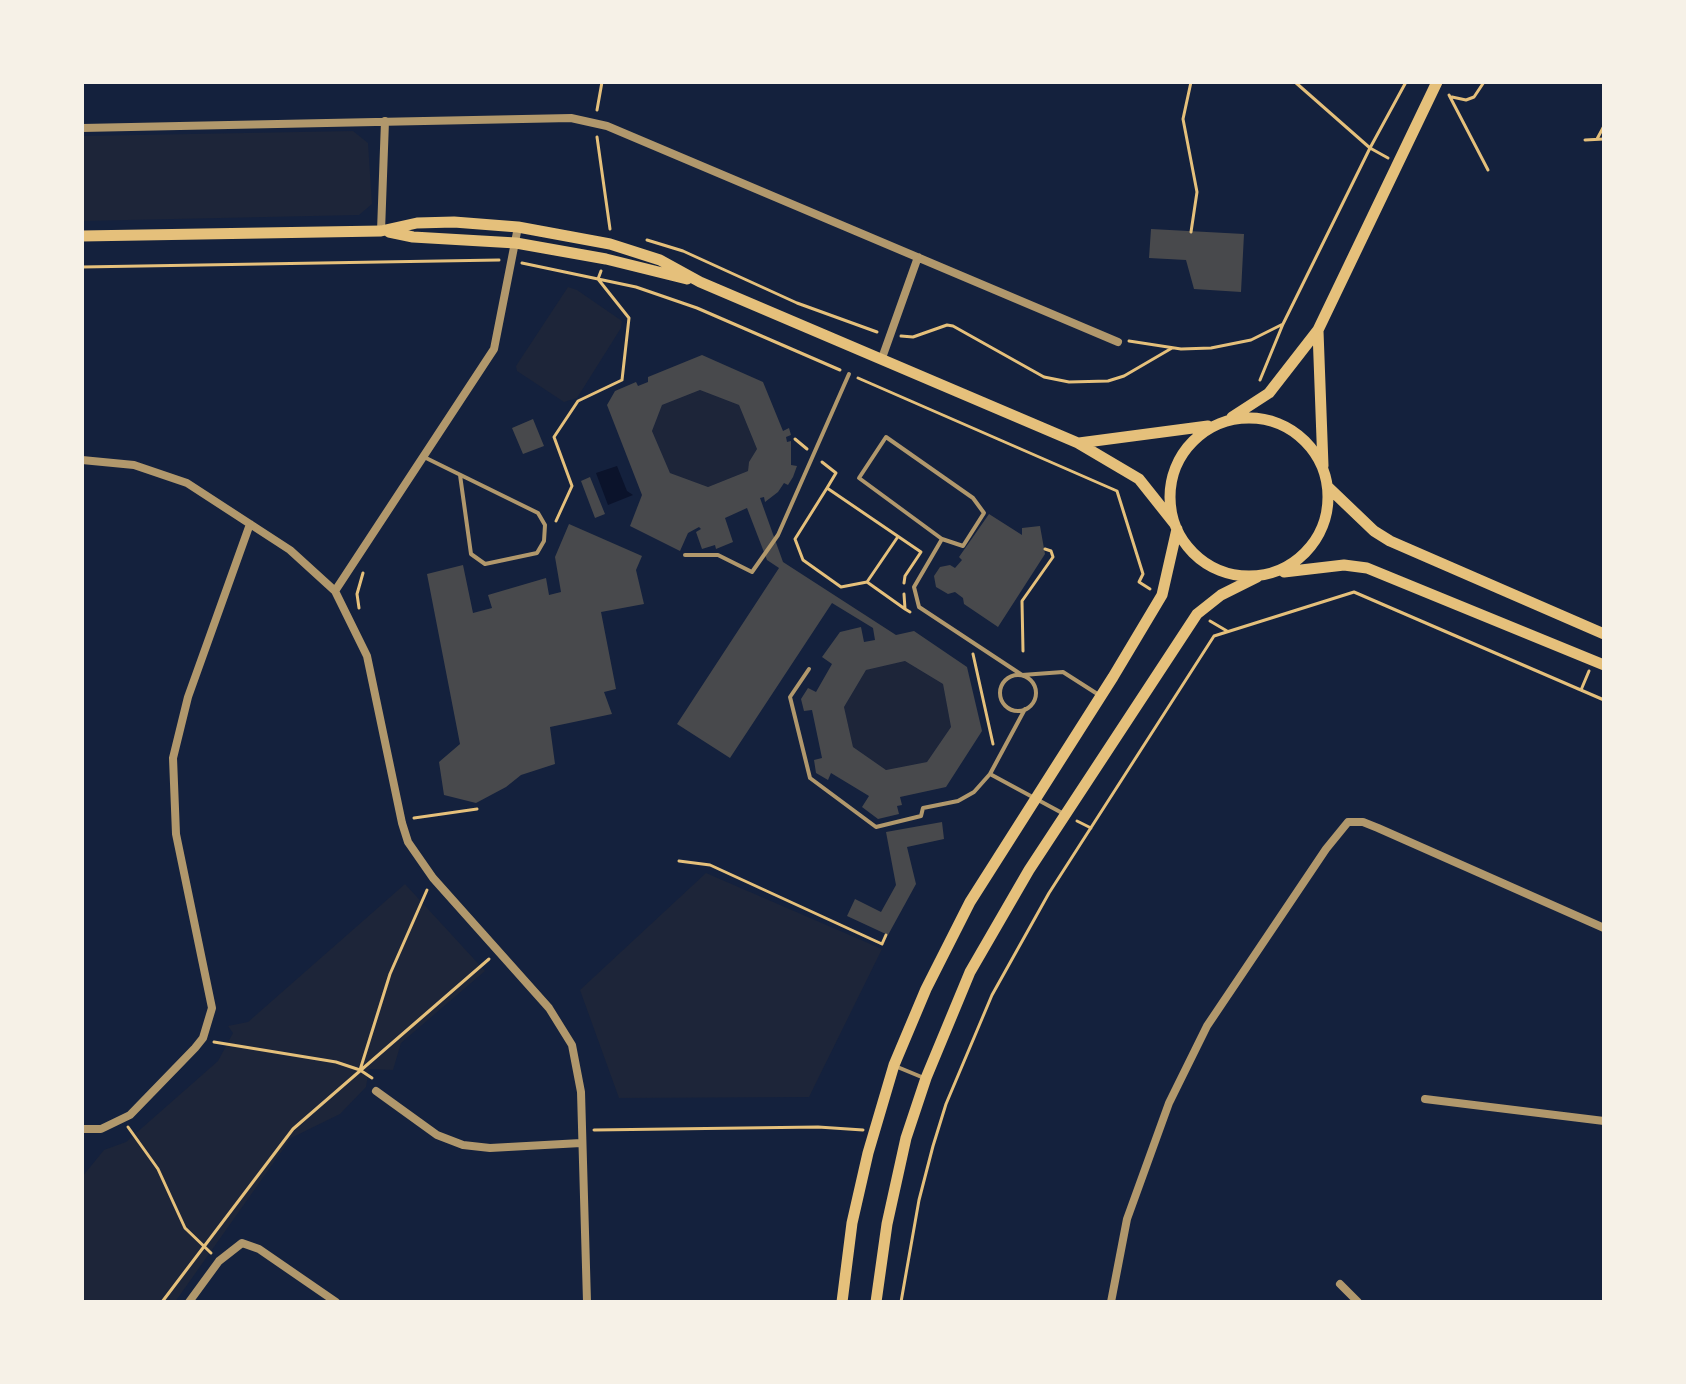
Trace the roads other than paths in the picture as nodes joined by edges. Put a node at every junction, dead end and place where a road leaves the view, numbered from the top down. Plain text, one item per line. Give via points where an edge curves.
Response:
1 (1437, 82) edge
2 (385, 121) junction
3 (82, 128) edge
4 (518, 227) junction
5 (381, 231) junction
6 (82, 236) edge
7 (516, 243) junction
8 (918, 257) junction
9 (700, 282) junction
10 (1318, 330) junction
11 (1118, 342) road end
12 (882, 358) junction
13 (849, 374) road end
14 (1219, 424) junction
15 (1078, 443) junction
16 (424, 457) junction
17 (82, 460) edge
18 (1323, 468) junction
19 (460, 475) junction
20 (1328, 487) junction
21 (250, 524) junction
22 (1175, 526) junction
23 (942, 539) junction
24 (685, 555) dead end
25 (1262, 576) junction
26 (335, 591) junction
27 (1604, 634) edge
28 (1604, 665) edge
29 (809, 669) dead end
30 (1022, 675) junction
31 (1102, 696) junction
32 (1025, 709) junction
33 (990, 774) junction
34 (1036, 799) junction
35 (1067, 816) junction
36 (1604, 928) edge
37 (894, 1065) junction
38 (926, 1078) junction
39 (376, 1091) dead end
40 (1425, 1099) dead end
41 (1604, 1121) edge
42 (82, 1129) edge
43 (581, 1143) junction
44 (1340, 1284) dead end
45 (189, 1302) edge
46 (336, 1302) edge
47 (587, 1302) edge
48 (842, 1302) edge
49 (876, 1302) edge
50 (1111, 1302) edge
51 (1358, 1302) edge

1 - 10 main road
2 - 3 street
2 - 5 street
2 - 8 street via 571,118 594,123
4 - 5 main road via 417,223
4 - 7 street
4 - 9 main road via 610,244 660,260
5 - 6 main road
5 - 7 main road
7 - 9 main road
7 - 16 street via 494,349
8 - 11 street
8 - 12 street
9 - 12 main road
10 - 14 main road via 1269,393
10 - 18 main road
12 - 15 main road
13 - 24 lane via 778,535 752,572 718,555
14 - 15 main road
14 - 18 main road via 1246,417 1278,423 1305,441
14 - 22 main road via 1188,446 1176,467 1170,490
15 - 22 main road via 1139,479
16 - 19 lane
16 - 26 street
17 - 21 street via 134,465 187,483
18 - 20 main road
19 - 19 lane via 538,513 545,525 537,553 485,564 471,554
20 - 25 main road via 1327,517 1313,546 1288,567
20 - 27 main road via 1390,541
21 - 26 street via 290,550
21 - 42 street via 188,697 173,758 176,834 212,1008 203,1038 153,1092 122,1119 101,1129
22 - 25 main road via 1189,550 1213,568
22 - 31 main road via 1162,595
23 - 23 lane via 963,546 984,513 973,498 886,437 859,478
23 - 30 lane via 914,587 919,607
25 - 28 main road via 1330,566 1367,568
25 - 35 main road via 1221,595 1197,614
26 - 43 street via 367,656 408,842 433,878 549,1008 572,1045 581,1092
29 - 33 lane via 790,697 810,778 876,827 958,801
30 - 31 lane via 1063,672
30 - 32 lane via 1036,690
30 - 32 lane via 1008,677 1000,692 1008,708
31 - 34 main road
32 - 33 lane
33 - 34 lane
34 - 35 lane
34 - 37 main road via 970,902
35 - 38 main road via 970,972
36 - 50 street via 1378,828 1348,822 1207,1026 1175,1090 1127,1219
37 - 38 lane
37 - 48 main road via 852,1223
38 - 49 main road via 893,1195
39 - 43 street via 437,1135 463,1145
40 - 41 street
43 - 47 street
44 - 51 street
45 - 46 street via 219,1261 242,1243

